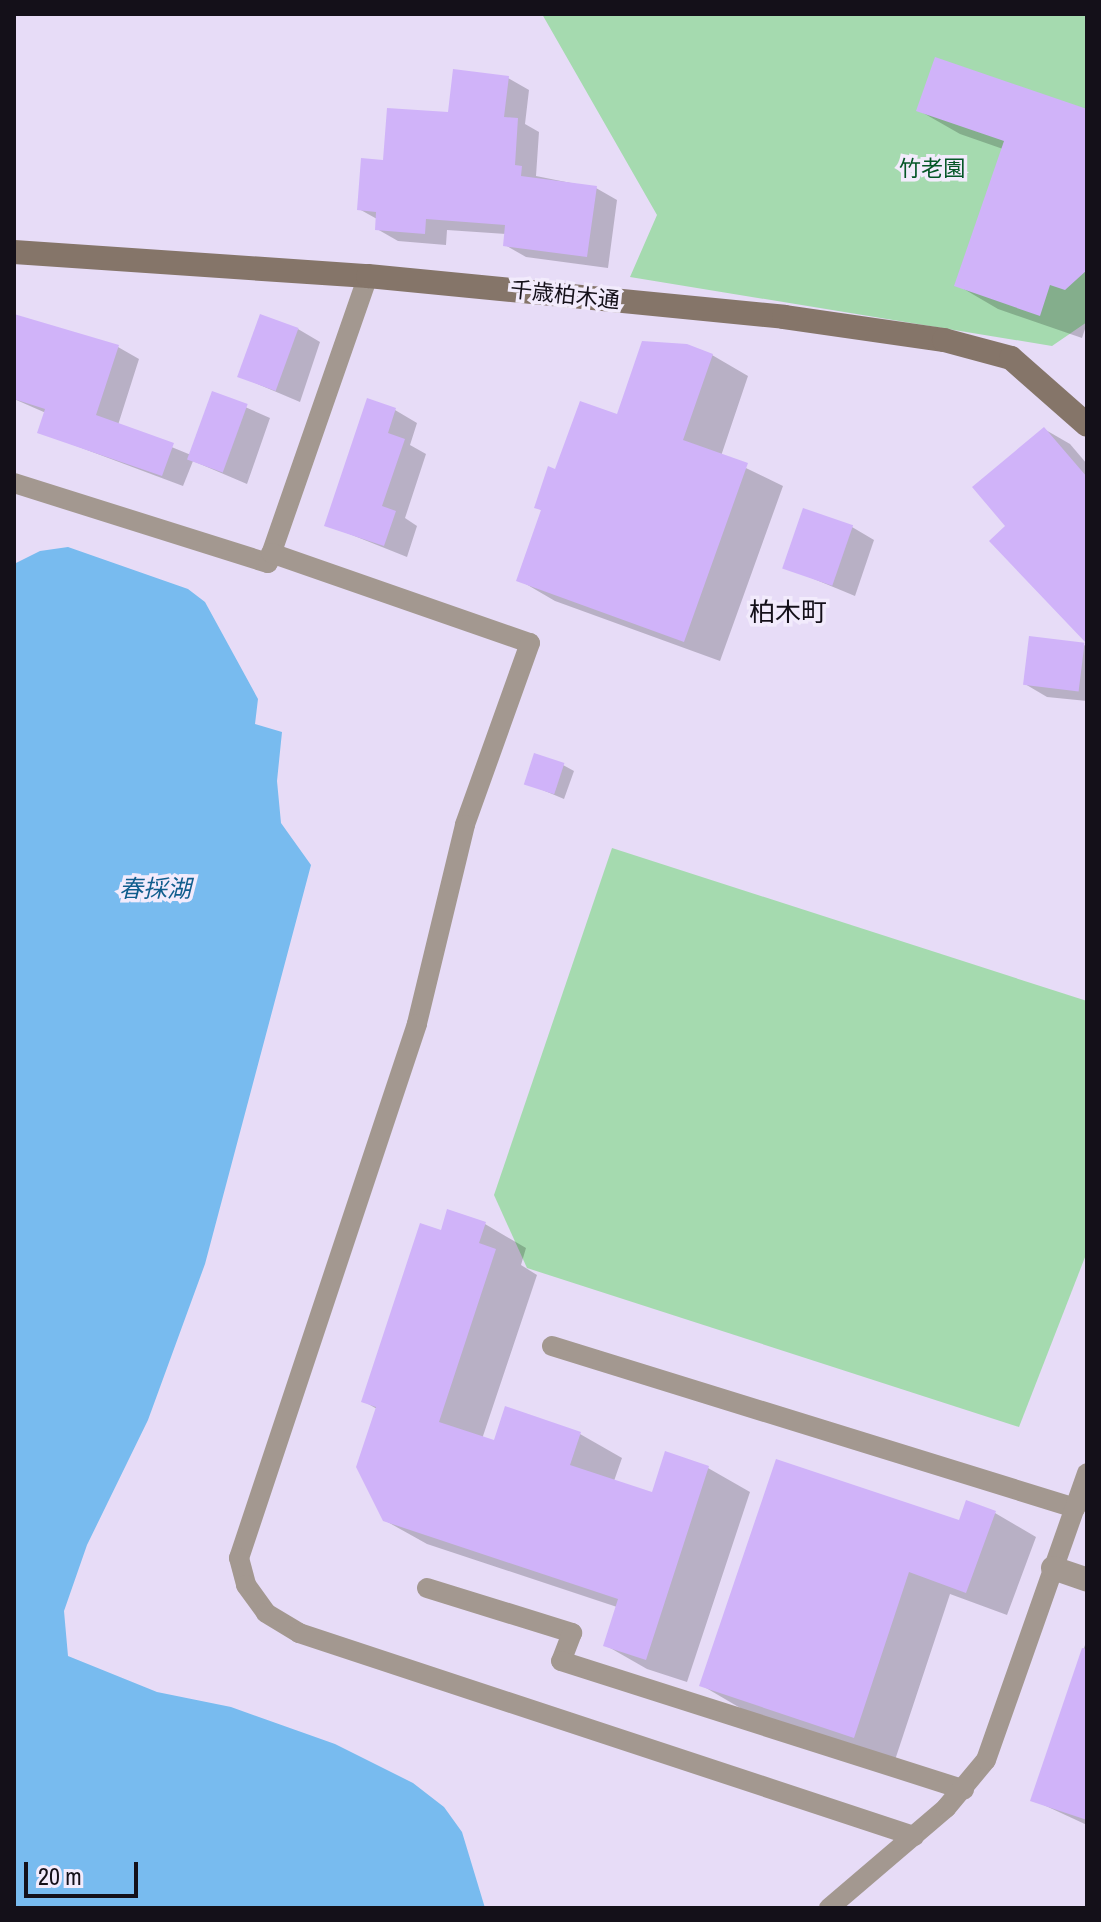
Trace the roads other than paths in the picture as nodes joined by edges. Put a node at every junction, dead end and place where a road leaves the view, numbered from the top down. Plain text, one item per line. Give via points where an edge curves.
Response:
1 (14, 252) edge
2 (368, 276) junction
3 (1087, 425) edge
4 (14, 483) edge
5 (271, 553) junction
6 (552, 1346) dead end
7 (1087, 1473) edge
8 (1075, 1508) junction
9 (1053, 1568) junction
10 (1087, 1580) edge
11 (427, 1588) dead end
12 (964, 1790) junction
13 (914, 1836) junction
14 (829, 1908) edge

1 - 2 street, 千歳柏木通
2 - 3 street, 千歳柏木通 via 784,317 944,340 1011,358
2 - 5 lane
4 - 5 lane via 268,563
5 - 13 lane via 530,643 465,825 417,1024 239,1558 246,1585 266,1613 299,1633
6 - 8 lane
7 - 8 lane
8 - 9 lane
9 - 10 street
9 - 12 lane via 986,1760
11 - 12 lane via 572,1633 561,1661
12 - 13 lane
13 - 14 lane

